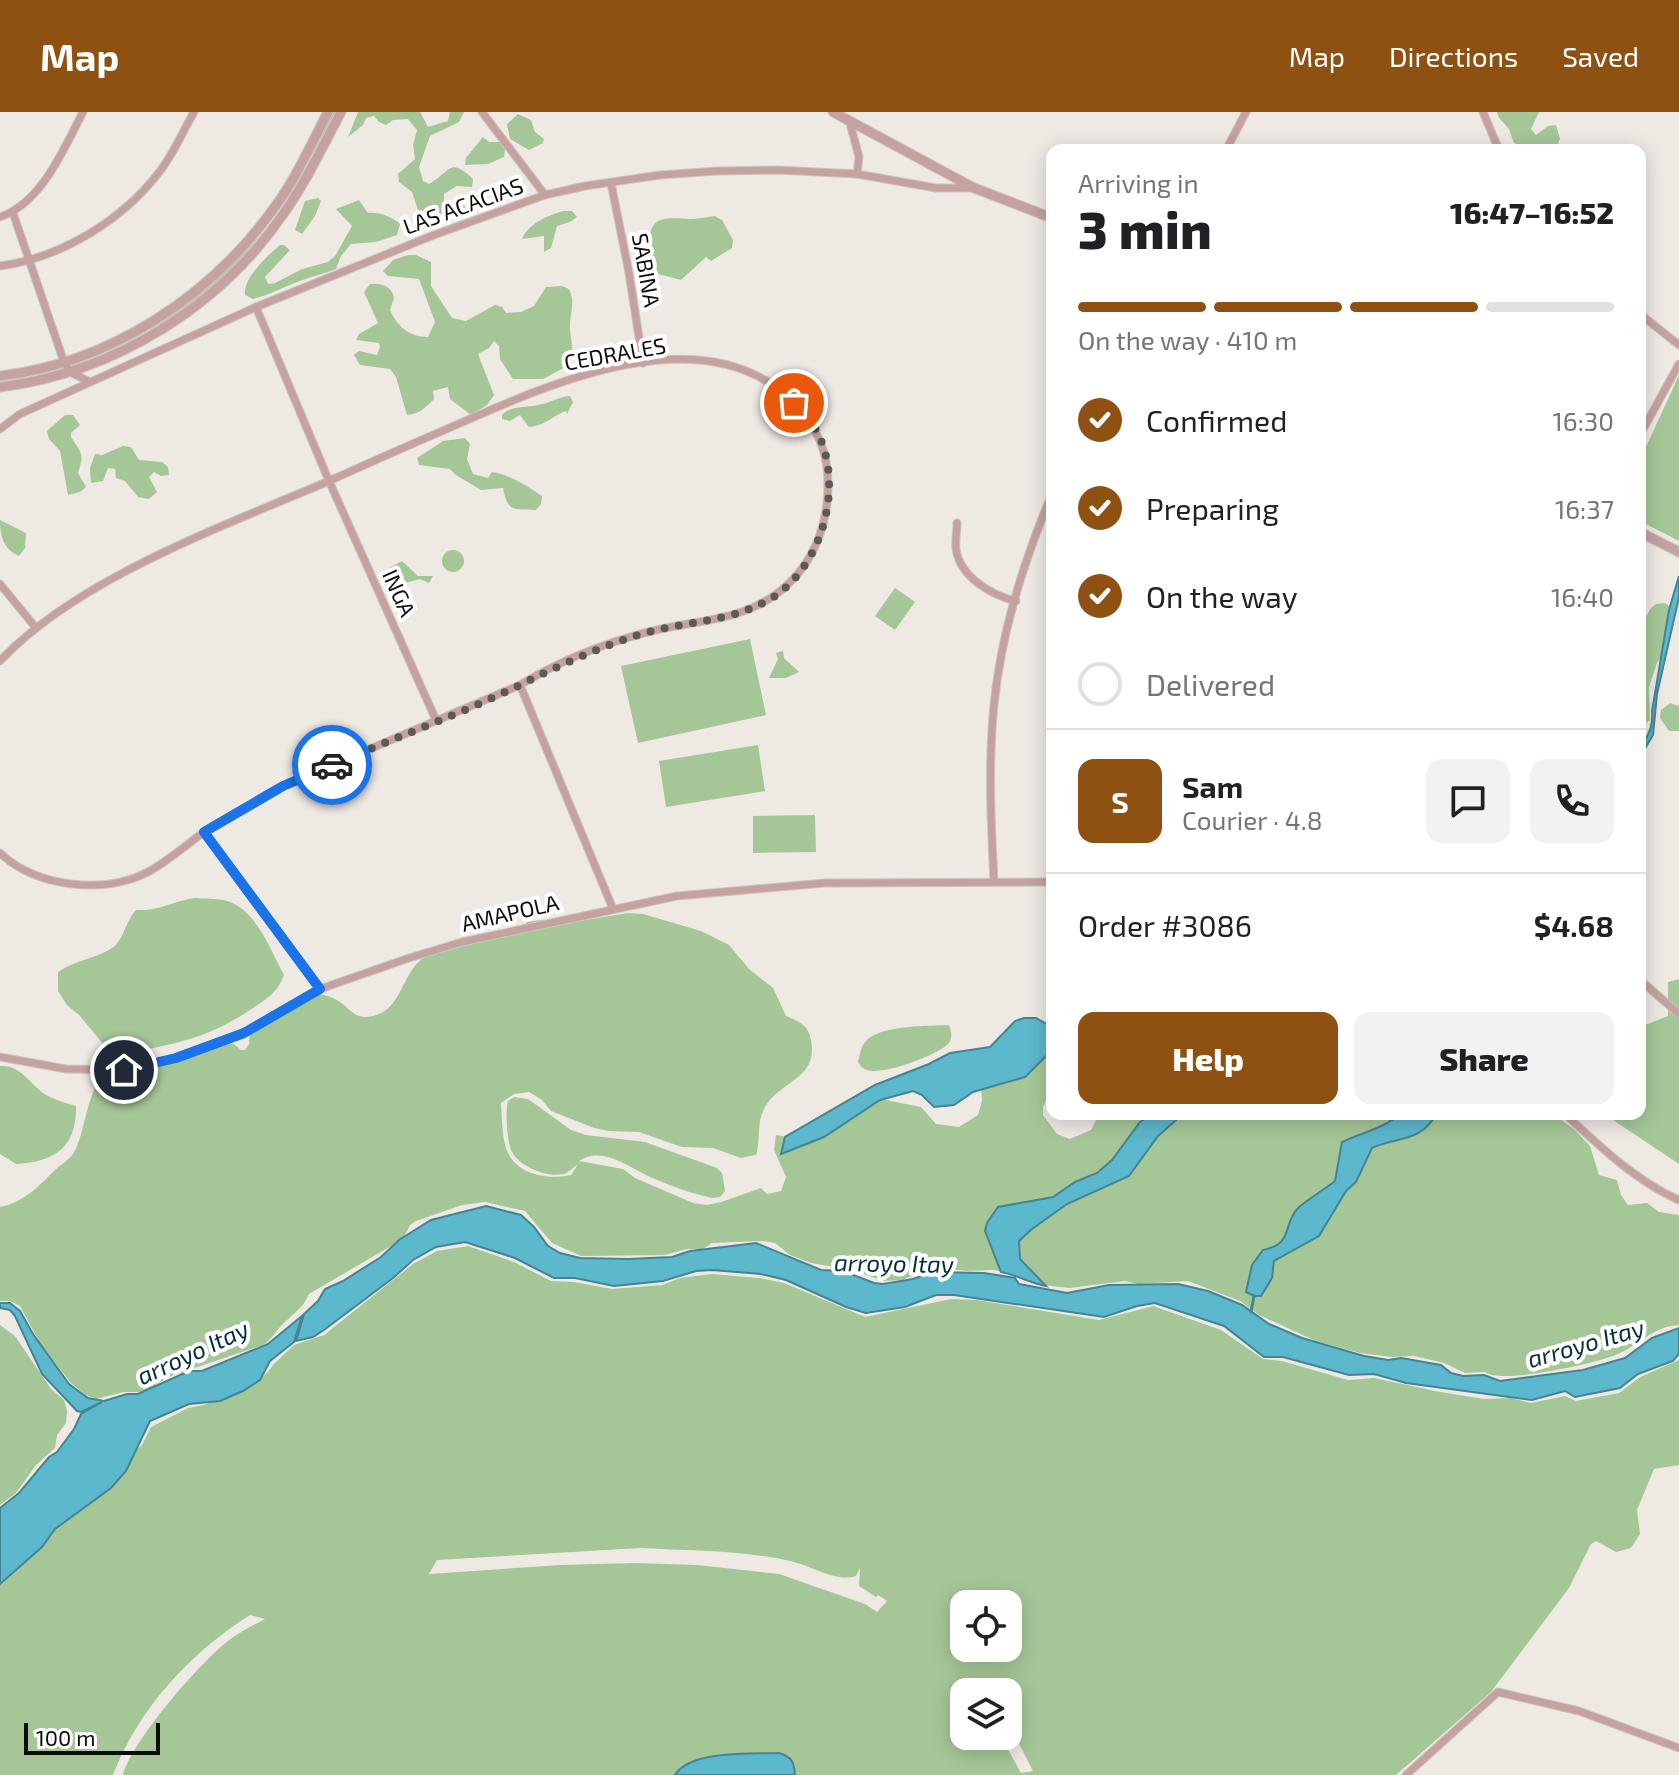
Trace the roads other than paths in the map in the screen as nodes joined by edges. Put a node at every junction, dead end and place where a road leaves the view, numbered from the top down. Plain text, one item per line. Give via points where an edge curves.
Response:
1 (83, 112) edge
2 (194, 112) edge
3 (328, 112) edge
4 (341, 112) edge
5 (482, 112) edge
6 (833, 112) edge
7 (1246, 112) edge
8 (1483, 112) edge
9 (850, 123) junction
10 (1229, 144) edge
11 (1496, 144) edge
12 (857, 174) junction
13 (611, 183) junction
14 (974, 188) junction
15 (545, 195) junction
16 (13, 213) junction
17 (1046, 216) edge
18 (0, 217) edge
19 (29, 262) junction
20 (0, 266) edge
21 (256, 307) junction
22 (1646, 319) edge
23 (1679, 345) edge
24 (64, 362) junction
25 (643, 363) junction
26 (1679, 364) edge
27 (70, 372) junction
28 (0, 376) edge
29 (90, 382) junction
30 (0, 387) edge
31 (68, 392) junction
32 (1646, 424) edge
33 (0, 429) edge
34 (329, 481) junction
35 (1046, 514) edge
36 (957, 523) dead end
37 (1646, 535) edge
38 (1679, 552) edge
39 (0, 584) edge
40 (1016, 601) junction
41 (36, 628) junction
42 (0, 661) edge
43 (520, 685) junction
44 (436, 720) junction
45 (204, 832) junction
46 (0, 853) edge
47 (994, 882) junction
48 (1046, 882) edge
49 (613, 909) junction
50 (1646, 985) edge
51 (320, 989) junction
52 (1679, 1014) edge
53 (0, 1057) edge
54 (1572, 1120) edge
55 (1679, 1200) edge
56 (1679, 1748) edge
57 (1406, 1775) edge

1 - 16 street via 49,178
2 - 19 street via 160,171 119,213
3 - 24 street via 275,207 210,279 147,325
4 - 27 street via 284,214 240,266 143,340
5 - 15 street
6 - 9 street
7 - 10 street
8 - 11 street
9 - 12 street via 859,157
9 - 14 street
12 - 13 street, LAS ACACIAS via 717,171
12 - 14 street, LAS ACACIAS via 936,188
13 - 15 street, LAS ACACIAS
13 - 25 street, SABINA
14 - 17 street
15 - 21 street, LAS ACACIAS
16 - 18 street
16 - 19 street
19 - 20 street
19 - 24 street
21 - 29 street, LAS ACACIAS
21 - 34 street
22 - 23 street
24 - 27 street
24 - 28 street
25 - 34 street, CEDRALES via 556,383
25 - 43 street, CEDRALES via 734,366 776,385 801,409 826,464 829,489 819,540 789,584 747,611 634,636
26 - 32 street
27 - 29 street
27 - 30 street
27 - 31 street
29 - 31 street, LAS ACACIAS
31 - 33 street, LAS ACACIAS
34 - 41 street, CEDRALES via 174,548
34 - 44 street, INGA
35 - 40 street
36 - 40 street via 956,548 968,574 995,595
37 - 38 street
39 - 41 street
40 - 47 street via 994,703
41 - 42 street, CEDRALES
43 - 44 street, CEDRALES
43 - 49 street
44 - 45 street, CEDRALES via 283,786
45 - 46 street, CEDRALES via 148,872 103,885 58,882
45 - 51 street
47 - 48 street, AMAPOLA
47 - 49 street, AMAPOLA via 825,883 677,896
49 - 51 street, AMAPOLA via 462,942
50 - 52 street
51 - 53 street, AMAPOLA via 244,1033 124,1070 66,1069
54 - 55 street via 1630,1169
56 - 57 street via 1579,1711 1498,1692

